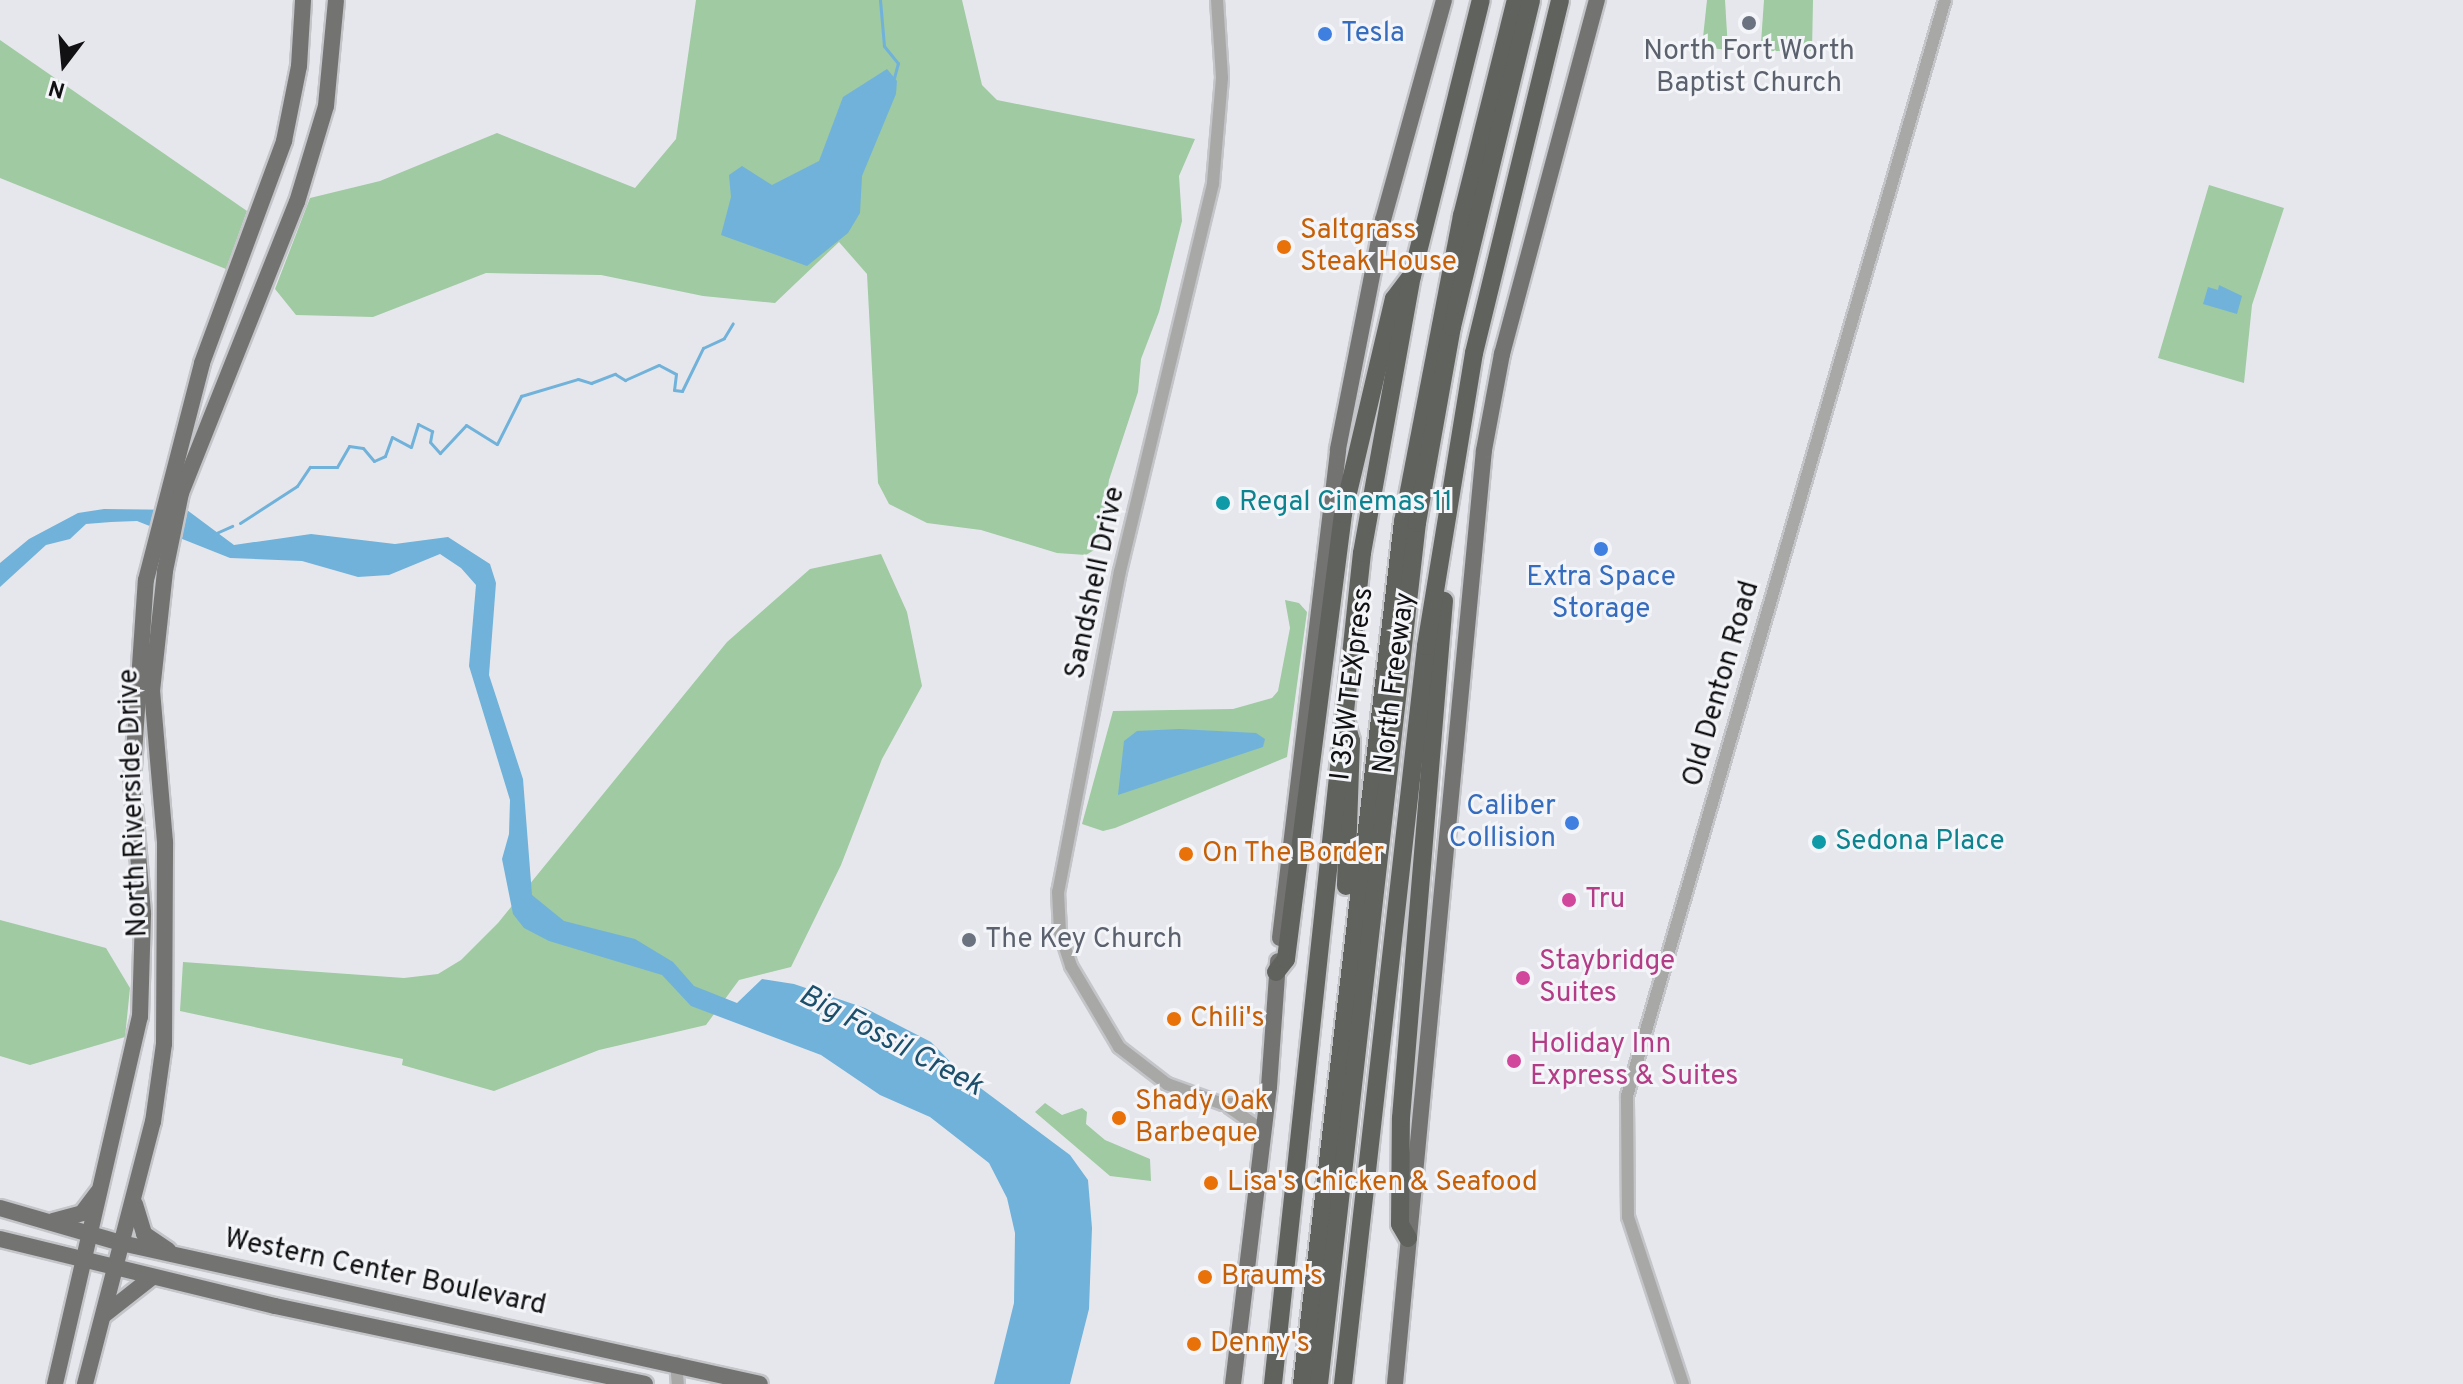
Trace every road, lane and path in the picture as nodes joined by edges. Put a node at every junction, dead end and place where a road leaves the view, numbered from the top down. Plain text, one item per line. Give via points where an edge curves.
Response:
1 (303, 0) edge
2 (336, 0) edge
3 (1217, 0) edge
4 (1444, 0) edge
5 (1481, 0) edge
6 (1516, 0) edge
7 (1531, 0) edge
8 (1597, 0) edge
9 (1945, 0) edge
10 (1560, 1) edge
11 (1412, 276) junction
12 (1461, 423) junction
13 (172, 497) junction
14 (160, 557) junction
15 (1342, 706) junction
16 (1276, 972) junction
17 (1335, 1074) junction
18 (1269, 1087) junction
19 (1223, 1104) junction
20 (1262, 1141) junction
21 (100, 1187) junction
22 (135, 1196) junction
23 (0, 1208) edge
24 (1288, 1211) junction
25 (48, 1221) junction
26 (92, 1236) junction
27 (1408, 1238) junction
28 (0, 1239) edge
29 (121, 1243) junction
30 (176, 1256) junction
31 (86, 1261) junction
32 (114, 1269) junction
33 (151, 1278) junction
34 (103, 1316) junction
35 (1348, 1344) junction
36 (676, 1363) junction
37 (694, 1376) edge
38 (55, 1384) edge
39 (85, 1384) edge
40 (645, 1384) edge
41 (678, 1384) edge
42 (760, 1384) edge
43 (1233, 1384) edge
44 (1260, 1384) edge
45 (1273, 1384) edge
46 (1302, 1384) edge
47 (1319, 1384) edge
48 (1343, 1384) edge
49 (1352, 1384) edge
50 (1395, 1384) edge
51 (1683, 1384) edge

1 - 13 main road, North Riverside Drive via 299,66 284,141 202,363
2 - 13 main road, North Riverside Drive via 326,106 297,202
3 - 19 street, Sandshell Drive via 1222,78 1213,184 1120,571 1058,892 1060,932 1071,966 1119,1047 1167,1084
4 - 16 main road via 1380,233 1338,449
5 - 11 highway, North Freeway
6 - 17 highway, I 35W TEXpress via 1465,202 1419,422 1387,626
7 - 47 highway, I 35W TEXpress via 1455,313 1417,523
8 - 27 main road via 1502,354 1484,450
9 - 51 street, Old Denton Road via 1627,1096 1628,1217
10 - 12 highway, North Freeway via 1513,181
11 - 15 highway, North Freeway via 1362,553
11 - 16 highway via 1394,299 1351,470 1286,959
12 - 27 highway via 1468,440 1443,613 1401,1118 1400,1224
12 - 35 highway, North Freeway via 1426,646
13 - 14 main road, North Riverside Drive
14 - 21 main road, North Riverside Drive via 138,652 132,783 143,913 140,1017
14 - 22 main road, North Riverside Drive via 152,691 165,842 164,1044
15 - 17 highway via 1351,741
15 - 24 highway, North Freeway
16 - 18 main road
17 - 46 highway, I 35W TEXpress
18 - 19 street via 1251,1104
18 - 20 main road
19 - 20 street, Sandshell Drive via 1255,1125
20 - 43 main road
21 - 25 main road via 82,1213
21 - 26 main road, North Riverside Drive
22 - 29 main road, North Riverside Drive
22 - 30 main road via 136,1219 144,1234
23 - 25 main road, Western Center Boulevard
24 - 44 highway via 1277,1242
24 - 45 highway, North Freeway
25 - 26 main road, Western Center Boulevard
26 - 29 main road, Western Center Boulevard
26 - 31 main road, North Riverside Drive
27 - 50 main road
28 - 31 main road, Western Center Boulevard
29 - 30 main road, Western Center Boulevard
29 - 32 main road, North Riverside Drive
30 - 36 main road, Western Center Boulevard
31 - 32 main road, Western Center Boulevard
31 - 38 main road, North Riverside Drive
32 - 33 main road, Western Center Boulevard
32 - 34 main road, North Riverside Drive
33 - 34 main road
33 - 40 main road, Western Center Boulevard
34 - 39 main road, North Riverside Drive
35 - 48 highway, North Freeway
35 - 49 highway
36 - 37 main road, Western Center Boulevard
36 - 41 street
37 - 42 main road, Western Center Boulevard

